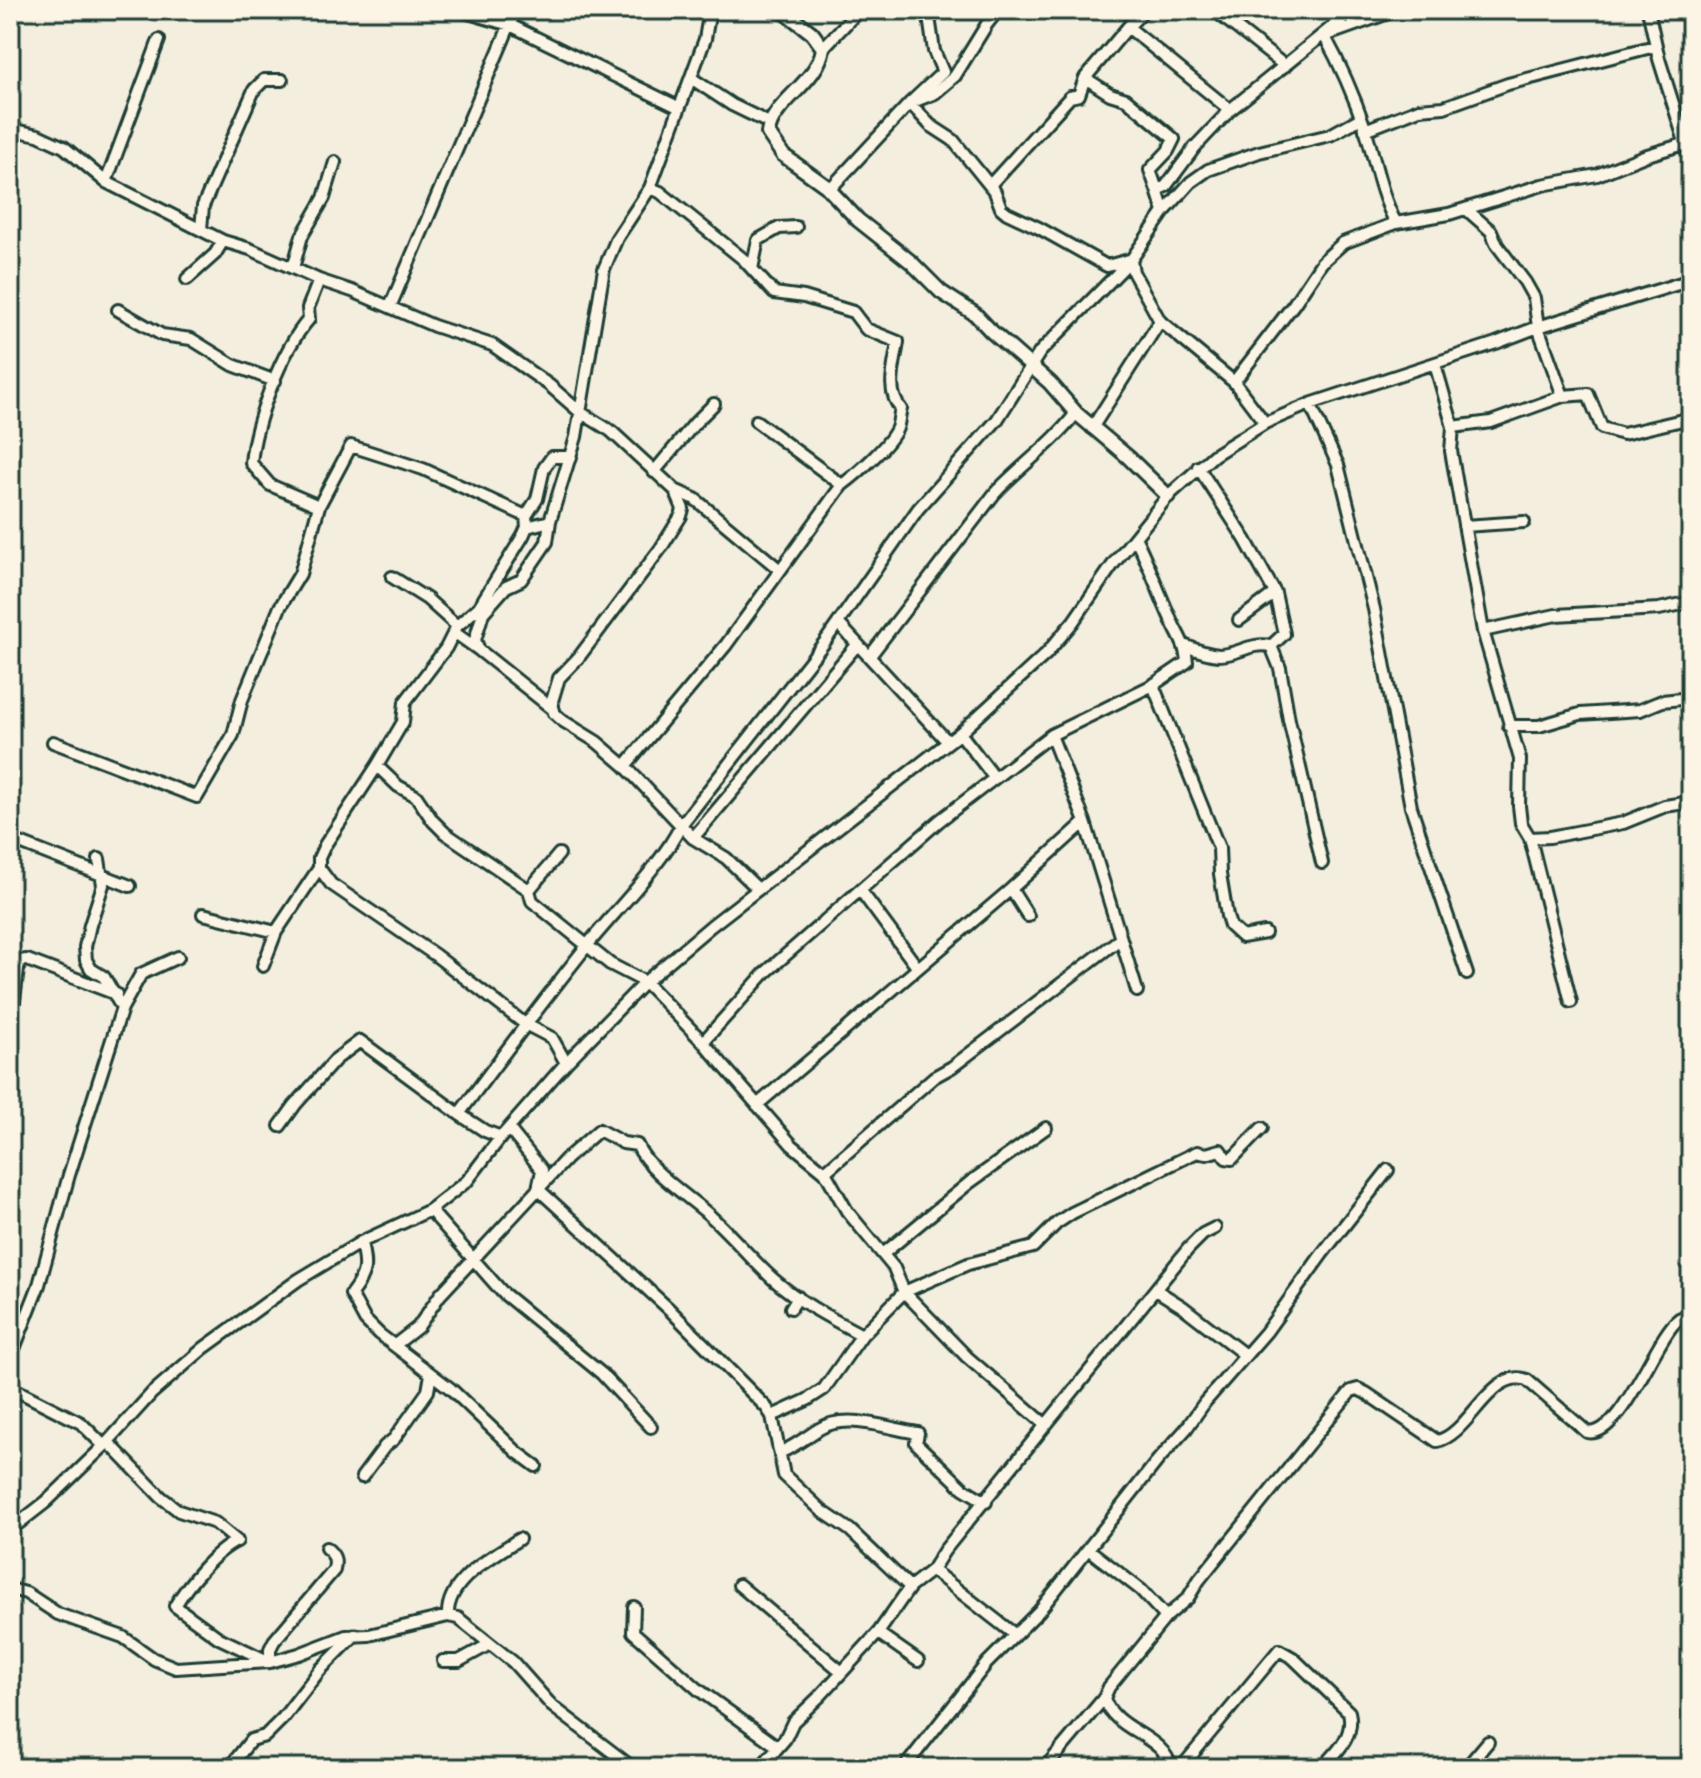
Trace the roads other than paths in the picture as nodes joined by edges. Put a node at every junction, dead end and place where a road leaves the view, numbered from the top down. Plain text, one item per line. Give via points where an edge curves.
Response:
1 (458, 10) edge
2 (516, 10) edge
3 (710, 10) edge
4 (782, 10) edge
5 (859, 10) edge
6 (928, 10) edge
7 (998, 10) edge
8 (1144, 10) edge
9 (1214, 10) edge
10 (1353, 10) edge
11 (1397, 10) edge
12 (1648, 10) edge
13 (510, 25) junction
14 (1128, 27) junction
15 (1324, 35) junction
16 (159, 40) dead end
17 (1655, 46) junction
18 (823, 48) junction
19 (1285, 66) junction
20 (691, 78) junction
21 (1085, 78) junction
22 (282, 80) dead end
23 (910, 103) junction
24 (678, 107) junction
25 (1230, 110) junction
26 (1361, 118) junction
27 (769, 123) junction
28 (10, 129) edge
29 (1365, 130) junction
30 (1684, 144) junction
31 (1691, 161) edge
32 (335, 162) dead end
33 (106, 182) junction
34 (990, 185) junction
35 (650, 188) junction
36 (829, 190) junction
37 (1157, 190) junction
38 (1466, 209) junction
39 (1164, 212) junction
40 (1396, 223) junction
41 (796, 227) dead end
42 (201, 229) junction
43 (223, 241) junction
44 (1131, 260) junction
45 (293, 268) junction
46 (752, 269) junction
47 (187, 279) dead end
48 (319, 280) junction
49 (1691, 280) edge
50 (390, 307) junction
51 (118, 310) dead end
52 (1160, 321) junction
53 (1538, 327) junction
54 (1435, 364) junction
55 (1030, 366) junction
56 (275, 381) junction
57 (1234, 382) junction
58 (1563, 396) junction
59 (714, 404) dead end
60 (1310, 404) junction
61 (580, 412) junction
62 (1076, 413) junction
63 (1691, 418) edge
64 (756, 421) dead end
65 (1265, 423) junction
66 (1453, 427) junction
67 (1092, 428) junction
68 (571, 457) junction
69 (1198, 467) junction
70 (654, 472) junction
71 (842, 485) junction
72 (675, 490) junction
73 (1168, 496) junction
74 (319, 506) junction
75 (526, 521) junction
76 (550, 521) junction
77 (1524, 522) dead end
78 (1464, 526) junction
79 (1135, 537) junction
80 (780, 570) junction
81 (392, 577) dead end
82 (1275, 593) junction
83 (1691, 602) edge
84 (1239, 620) dead end
85 (838, 623) junction
86 (456, 630) junction
87 (1483, 631) junction
88 (857, 645) junction
89 (1186, 646) junction
90 (1271, 646) junction
91 (479, 650) junction
92 (870, 656) junction
93 (1153, 685) junction
94 (1691, 698) edge
95 (554, 710) junction
96 (1509, 726) junction
97 (960, 733) junction
98 (1051, 735) junction
99 (53, 742) dead end
100 (948, 742) junction
101 (377, 766) junction
102 (625, 766) junction
103 (994, 777) junction
104 (1691, 802) edge
105 (1085, 822) junction
106 (681, 825) junction
107 (693, 838) junction
108 (1530, 838) junction
109 (10, 839) edge
110 (559, 854) dead end
111 (99, 859) dead end
112 (1322, 863) dead end
113 (319, 868) junction
114 (100, 874) junction
115 (130, 886) dead end
116 (758, 889) junction
117 (1011, 889) junction
118 (529, 890) junction
119 (861, 891) junction
120 (203, 914) dead end
121 (1028, 916) dead end
122 (276, 932) junction
123 (1265, 933) dead end
124 (1120, 939) junction
125 (588, 944) junction
126 (178, 957) dead end
127 (263, 966) dead end
128 (917, 967) junction
129 (1467, 974) dead end
130 (645, 982) junction
131 (1137, 991) dead end
132 (116, 994) junction
133 (1571, 1002) dead end
134 (122, 1008) junction
135 (10, 1009) edge
136 (525, 1024) junction
137 (703, 1042) junction
138 (566, 1063) junction
139 (757, 1105) junction
140 (459, 1114) junction
141 (280, 1126) dead end
142 (1046, 1128) dead end
143 (1262, 1128) dead end
144 (505, 1133) junction
145 (1388, 1170) dead end
146 (825, 1172) junction
147 (538, 1189) junction
148 (430, 1210) junction
149 (1215, 1228) dead end
150 (361, 1242) junction
151 (883, 1254) junction
152 (475, 1259) junction
153 (1156, 1290) junction
154 (904, 1292) junction
155 (798, 1297) junction
156 (791, 1308) dead end
157 (1691, 1314) edge
158 (862, 1335) junction
159 (395, 1345) junction
160 (1245, 1355) junction
161 (10, 1359) edge
162 (431, 1374) junction
163 (10, 1387) edge
164 (772, 1416) junction
165 (1046, 1425) junction
166 (651, 1427) dead end
167 (106, 1444) junction
168 (781, 1452) junction
169 (536, 1466) dead end
170 (362, 1477) dead end
171 (986, 1502) junction
172 (10, 1530) edge
173 (519, 1539) dead end
174 (326, 1548) dead end
175 (1088, 1549) junction
176 (932, 1570) junction
177 (739, 1585) dead end
178 (910, 1587) junction
179 (10, 1589) edge
180 (634, 1607) dead end
181 (448, 1616) junction
182 (1166, 1617) junction
183 (878, 1633) junction
184 (1014, 1634) junction
185 (355, 1635) junction
186 (490, 1644) junction
187 (443, 1661) dead end
188 (918, 1661) dead end
189 (270, 1662) junction
190 (842, 1672) junction
191 (1104, 1698) junction
192 (1488, 1742) dead end
193 (778, 1747) junction
194 (619, 1764) edge
195 (229, 1768) edge
196 (633, 1768) edge
197 (760, 1768) edge
198 (904, 1768) edge
199 (1045, 1768) edge
200 (1171, 1768) edge
201 (1181, 1768) edge
202 (1322, 1768) edge
203 (1466, 1768) edge

1 - 13 street
2 - 13 street
3 - 20 street
4 - 18 street
5 - 18 street
6 - 23 street via 943,72
7 - 23 street via 955,76 935,93
8 - 14 street
9 - 19 street
10 - 15 street
11 - 15 street
12 - 17 street
13 - 24 street
13 - 50 street
14 - 21 street
14 - 25 street
15 - 19 street
15 - 26 street
16 - 33 street
17 - 29 street via 1508,84 1444,107 1419,109
17 - 30 street
18 - 27 street via 804,83
19 - 25 street
20 - 24 street
20 - 27 street
21 - 34 street via 1079,95 1070,97
21 - 37 street via 1126,99 1174,139 1150,170
22 - 42 street via 264,80 254,90 203,206
23 - 34 street via 953,140
23 - 36 street
24 - 35 street
25 - 37 street via 1172,180
26 - 29 street
26 - 39 street via 1330,135 1208,170
27 - 36 street via 768,133 783,155
28 - 33 street via 64,147
29 - 40 street
30 - 31 street
30 - 38 street via 1597,175 1542,185
32 - 45 street
33 - 42 street
34 - 44 street via 1007,213 1107,266
35 - 46 street
35 - 61 street via 617,238 604,269
36 - 55 street
37 - 39 street
38 - 40 street
38 - 53 street via 1491,231 1525,282 1534,298
39 - 44 street
40 - 57 street via 1331,251
41 - 46 street via 779,228 758,240
42 - 43 street
43 - 45 street
43 - 47 street
44 - 52 street
44 - 55 street
45 - 48 street
46 - 71 street via 774,293 853,312 866,329 898,342 891,391 901,409 898,427
48 - 50 street
48 - 56 street via 309,319
49 - 53 street
50 - 61 street via 492,345
51 - 56 street via 162,335 191,339 233,365
52 - 57 street
52 - 67 street
53 - 54 street
53 - 58 street
54 - 60 street
54 - 66 street
55 - 62 street
55 - 85 street via 997,420 918,509
56 - 74 street via 253,439 251,463 270,485
57 - 65 street
58 - 63 street via 1588,394 1602,428 1623,434
58 - 66 street via 1491,422
59 - 70 street
60 - 65 street
60 - 129 street via 1338,465 1374,609 1411,807
61 - 68 street
61 - 70 street via 611,431
62 - 67 street
62 - 92 street via 995,493
64 - 71 street
65 - 69 street
66 - 78 street via 1451,451
67 - 73 street
68 - 75 street via 552,457 544,468
68 - 76 street
69 - 73 street
69 - 82 street
70 - 72 street
71 - 80 street
72 - 80 street via 695,499
72 - 95 street via 681,516 559,678
73 - 79 street
74 - 75 street via 351,446 423,469
74 - 99 street via 300,574 280,607 233,735 197,797
75 - 76 street
75 - 86 street via 479,607
76 - 91 street via 547,542 533,565 483,613 475,640
77 - 78 street
78 - 87 street
79 - 89 street
79 - 97 street via 1046,654
80 - 102 street via 702,676
81 - 86 street via 427,599
82 - 84 street
82 - 90 street via 1284,634
83 - 87 street via 1556,615
85 - 88 street
85 - 106 street
86 - 91 street
86 - 101 street via 405,702 403,722
87 - 96 street
88 - 92 street
88 - 107 street
89 - 90 street via 1218,655 1250,645
89 - 93 street via 1187,662
90 - 112 street
91 - 95 street
92 - 100 street
93 - 98 street
93 - 123 street via 1219,848 1230,926 1242,937
94 - 96 street via 1640,710 1580,714 1539,726
95 - 102 street
96 - 108 street via 1520,759 1521,823
97 - 100 street
97 - 103 street
98 - 103 street
98 - 105 street
100 - 116 street
101 - 113 street via 325,845
101 - 118 street via 416,796 445,833
102 - 106 street
103 - 119 street
104 - 108 street via 1623,823
105 - 117 street
105 - 124 street
106 - 107 street
106 - 125 street
107 - 116 street via 726,858
108 - 133 street
109 - 114 street
110 - 118 street
111 - 114 street
113 - 122 street
113 - 136 street via 331,884
114 - 115 street
114 - 132 street via 103,885 86,960
116 - 130 street
117 - 121 street
117 - 128 street
118 - 125 street via 532,901
119 - 128 street
119 - 137 street via 764,974
120 - 122 street
122 - 127 street
124 - 131 street
124 - 146 street via 934,1077
125 - 130 street via 610,964
125 - 136 street
126 - 134 street via 141,974
128 - 139 street
130 - 137 street
130 - 138 street
132 - 134 street
132 - 135 street via 19,961
134 - 161 street via 39,1285
136 - 138 street via 552,1038
136 - 140 street
137 - 139 street
138 - 144 street
139 - 146 street
140 - 141 street via 360,1041 336,1059
140 - 144 street via 485,1131
142 - 151 street
143 - 154 street via 1232,1159 1220,1150 1197,1152 1072,1213 1033,1247 968,1264
144 - 147 street via 542,1170
144 - 148 street via 467,1181
145 - 160 street
146 - 151 street via 847,1211
147 - 152 street
147 - 155 street via 599,1130 637,1145 671,1185
147 - 164 street via 678,1318
148 - 150 street
148 - 152 street
149 - 153 street via 1188,1249
150 - 159 street via 364,1275 351,1294 365,1320
150 - 167 street via 204,1348 152,1393
151 - 154 street
152 - 159 street via 418,1327
152 - 166 street via 503,1293 602,1374
153 - 160 street
153 - 165 street
154 - 158 street
154 - 165 street via 967,1357
155 - 156 street
155 - 158 street
157 - 182 street via 1678,1320 1642,1380 1617,1413 1593,1433 1520,1378 1502,1383 1450,1437 1437,1441 1366,1393 1351,1391 1188,1598
158 - 164 street via 824,1389
159 - 162 street
160 - 175 street
162 - 169 street
162 - 170 street via 428,1391
163 - 167 street via 81,1423
164 - 168 street
165 - 171 street
167 - 172 street
167 - 189 street via 179,1511 215,1523 237,1541 225,1546 175,1606 228,1643
168 - 171 street via 833,1424 868,1421 918,1433 916,1443 963,1488
168 - 178 street via 781,1470 789,1480
171 - 176 street
173 - 181 street via 463,1580 447,1606
174 - 189 street via 336,1561 334,1570 274,1641
175 - 182 street
175 - 184 street
176 - 178 street
176 - 184 street
177 - 190 street
178 - 183 street
179 - 189 street via 58,1614 123,1637 176,1668
180 - 193 street via 633,1632 699,1690
181 - 185 street
181 - 186 street
182 - 191 street
183 - 188 street
183 - 190 street
184 - 198 street
185 - 189 street
185 - 195 street via 283,1718 265,1736 251,1740
186 - 187 street via 459,1661
186 - 194 street
190 - 193 street via 793,1722
191 - 199 street
191 - 200 street via 1116,1718 1161,1748
192 - 203 street
193 - 197 street
194 - 196 street
201 - 202 street via 1279,1650 1349,1712 1352,1725 1343,1744

